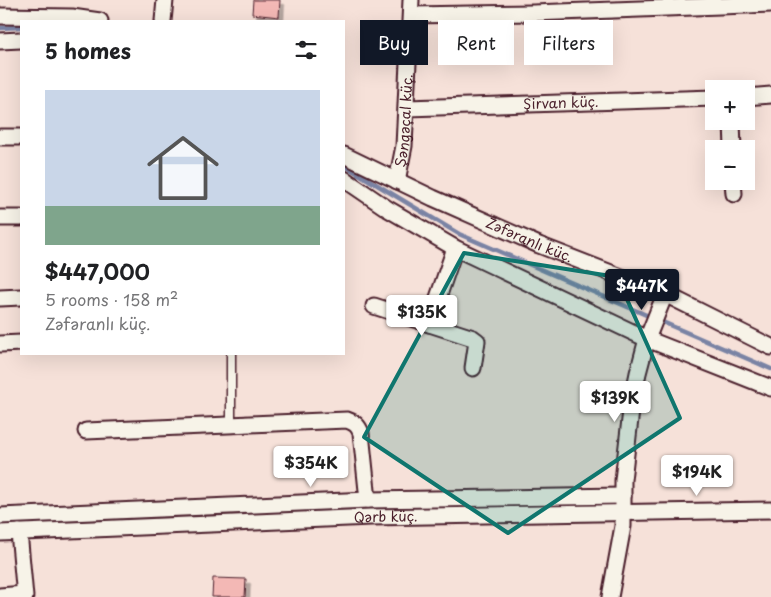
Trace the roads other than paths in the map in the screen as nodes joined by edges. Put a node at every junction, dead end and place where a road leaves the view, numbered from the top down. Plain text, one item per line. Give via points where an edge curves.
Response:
1 (165, 0) edge
2 (696, 4) edge
3 (771, 4) edge
4 (613, 5) edge
5 (411, 7) edge
6 (533, 7) edge
7 (0, 16) edge
8 (93, 20) edge
9 (163, 20) edge
10 (20, 40) edge
11 (0, 41) edge
12 (771, 95) edge
13 (755, 96) edge
14 (705, 98) edge
15 (407, 108) junction
16 (0, 137) edge
17 (20, 137) edge
18 (345, 155) edge
19 (345, 180) edge
20 (397, 181) junction
21 (0, 218) edge
22 (20, 218) edge
23 (454, 248) junction
24 (665, 294) junction
25 (0, 298) edge
26 (20, 298) edge
27 (374, 306) dead end
28 (429, 324) junction
29 (647, 338) junction
30 (20, 343) edge
31 (0, 344) edge
32 (771, 346) edge
33 (231, 355) edge
34 (473, 368) dead end
35 (771, 388) edge
36 (231, 426) junction
37 (86, 431) dead end
38 (623, 496) junction
39 (368, 500) junction
40 (771, 510) edge
41 (624, 513) junction
42 (0, 516) edge
43 (18, 532) junction
44 (0, 533) edge
45 (0, 596) edge
46 (25, 596) edge
47 (610, 597) edge

1 - 9 street
2 - 3 street
2 - 4 street
4 - 6 street
5 - 6 street
5 - 15 street, Şəngəçal küç.
7 - 8 street
10 - 11 street
12 - 13 street
14 - 15 street, Şirvan küç.
15 - 20 street, Şəngəçal küç.
16 - 17 street
18 - 20 street, Zəfəranlı küç.
19 - 23 street
20 - 24 street, Zəfəranlı küç. via 539,245
21 - 22 street
23 - 28 street
23 - 29 street
24 - 29 street
24 - 32 street, Zəfəranlı küç.
25 - 26 street
27 - 28 street
28 - 34 street via 477,341
29 - 35 street
29 - 38 street via 632,402
30 - 31 street
33 - 36 lane
36 - 37 street
36 - 39 street via 354,422 361,433
38 - 39 street, Qərb küç.
38 - 41 street
39 - 42 street, Qərb küç.
40 - 41 street, Qərb küç.
41 - 43 street, Qərb küç. via 371,517
41 - 47 street
43 - 44 street, Qərb küç.
43 - 46 street
45 - 46 street

